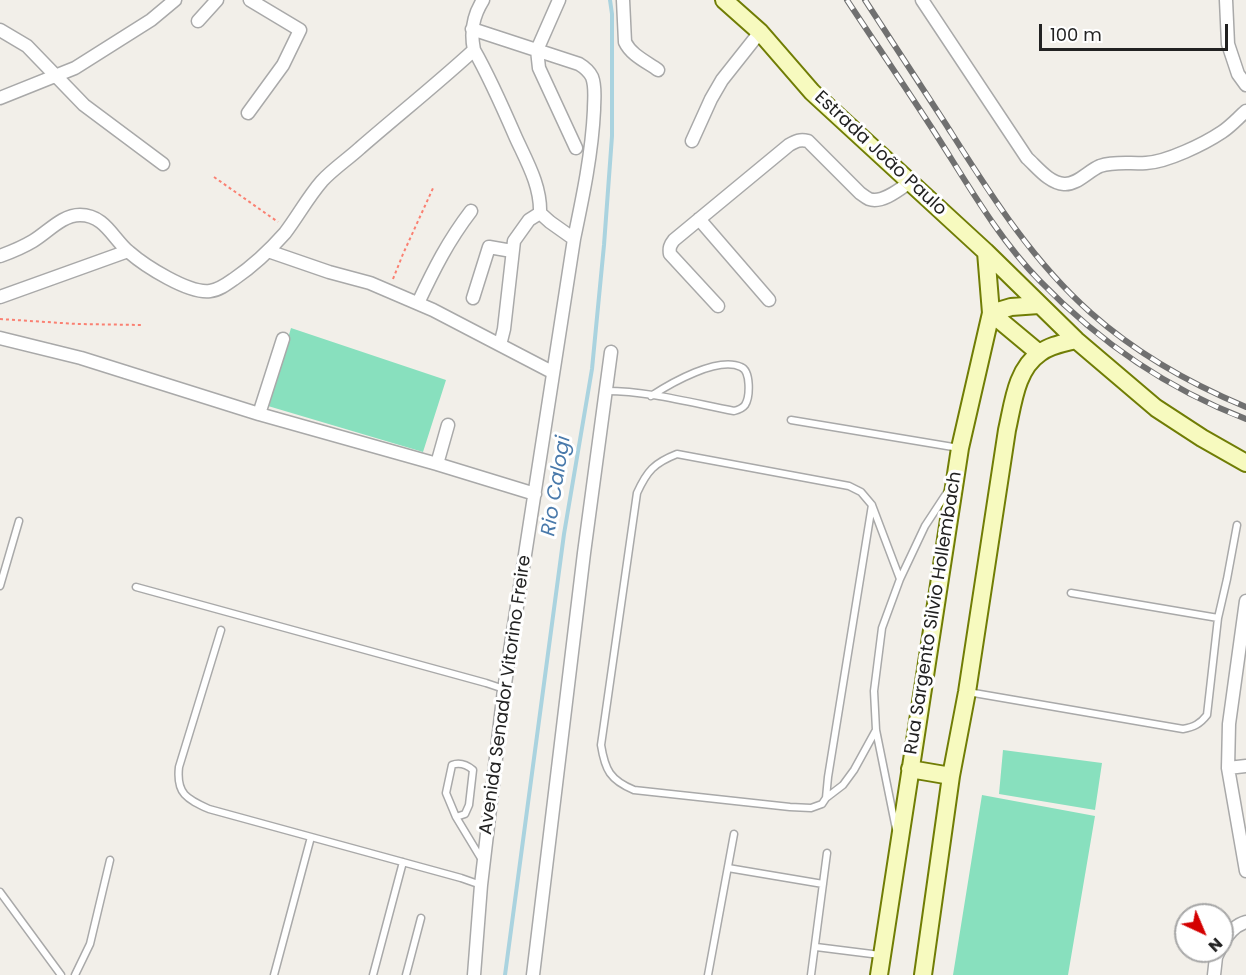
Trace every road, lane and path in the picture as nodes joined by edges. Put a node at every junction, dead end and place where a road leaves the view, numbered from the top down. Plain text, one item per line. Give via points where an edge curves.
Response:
1 (175, 0) edge
2 (217, 0) edge
3 (250, 0) edge
4 (483, 0) edge
5 (559, 0) edge
6 (623, 0) edge
7 (724, 0) edge
8 (922, 0) edge
9 (1226, 0) edge
10 (198, 21) dead end
11 (472, 28) junction
12 (0, 30) edge
13 (760, 32) junction
14 (474, 50) junction
15 (537, 50) junction
16 (658, 70) dead end
17 (57, 76) junction
18 (1246, 85) edge
19 (0, 98) edge
20 (1246, 111) edge
21 (248, 112) dead end
22 (692, 141) dead end
23 (576, 148) dead end
24 (163, 164) dead end
25 (214, 177) dead end
26 (910, 182) junction
27 (434, 186) dead end
28 (471, 211) dead end
29 (540, 213) junction
30 (699, 219) junction
31 (288, 228) junction
32 (574, 239) junction
33 (128, 251) junction
34 (268, 251) junction
35 (512, 251) junction
36 (986, 252) junction
37 (0, 256) edge
38 (389, 291) junction
39 (0, 297) edge
40 (473, 298) dead end
41 (769, 300) dead end
42 (418, 303) junction
43 (1039, 305) junction
44 (717, 306) dead end
45 (991, 313) junction
46 (0, 319) edge
47 (141, 325) dead end
48 (0, 338) edge
49 (283, 339) dead end
50 (1076, 340) junction
51 (500, 345) junction
52 (611, 352) dead end
53 (1039, 353) junction
54 (552, 372) junction
55 (606, 392) junction
56 (651, 396) junction
57 (259, 414) junction
58 (791, 420) dead end
59 (448, 425) dead end
60 (960, 448) junction
61 (1246, 463) edge
62 (437, 464) junction
63 (955, 480) junction
64 (535, 494) junction
65 (872, 505) junction
66 (19, 521) dead end
67 (1237, 525) dead end
68 (900, 579) junction
69 (0, 586) edge
70 (136, 587) dead end
71 (1071, 593) dead end
72 (1246, 601) edge
73 (1218, 618) junction
74 (221, 630) dead end
75 (504, 690) junction
76 (967, 692) junction
77 (876, 730) junction
78 (1246, 766) edge
79 (1228, 768) junction
80 (910, 769) junction
81 (951, 776) junction
82 (826, 798) junction
83 (456, 817) junction
84 (734, 834) dead end
85 (311, 837) junction
86 (899, 843) junction
87 (827, 852) dead end
88 (110, 860) dead end
89 (403, 862) junction
90 (484, 863) junction
91 (728, 868) junction
92 (1246, 871) edge
93 (823, 884) junction
94 (481, 885) junction
95 (0, 892) edge
96 (421, 918) dead end
97 (816, 947) junction
98 (882, 955) junction
99 (61, 975) edge
100 (75, 975) edge
101 (274, 975) edge
102 (373, 975) edge
103 (406, 975) edge
104 (474, 975) edge
105 (533, 975) edge
106 (708, 975) edge
107 (812, 975) edge
108 (879, 975) edge
109 (923, 975) edge

1 - 17 street via 151,20
2 - 10 street
3 - 21 street via 300,30 283,65
4 - 11 street
5 - 15 street
6 - 16 street via 628,48
7 - 13 main road, Estrada João Paulo
8 - 20 street via 1027,158 1055,182 1071,183 1100,166 1169,159 1221,132
9 - 18 street via 1228,44
11 - 14 street
11 - 15 street
12 - 17 street via 27,46
13 - 22 street via 722,80
13 - 26 main road, Estrada João Paulo via 812,92
14 - 29 street via 535,180
14 - 31 street via 322,181
15 - 23 street via 539,68
15 - 32 street, Avenida Senador Vitorino Freire via 579,64 592,76 593,130
17 - 19 street
17 - 24 street via 84,105
25 - 31 path
26 - 30 street via 886,197 870,200 808,141 802,140 789,145
26 - 36 main road, Estrada João Paulo
27 - 38 path
28 - 42 street via 438,260
29 - 32 street
29 - 35 street via 514,241
30 - 41 street
30 - 44 street via 674,240 670,254
31 - 34 street
32 - 54 street, Avenida Senador Vitorino Freire
33 - 34 street via 184,286 211,291 239,276
33 - 37 street via 103,223 80,215 67,218
33 - 39 street
34 - 38 street
35 - 40 street via 489,247
35 - 51 street
36 - 43 main road, Estrada João Paulo
36 - 45 main road, Rua Sargento Silvio Hollembach
38 - 42 street
42 - 51 street
43 - 45 main road
43 - 50 main road, Estrada João Paulo
45 - 53 main road
45 - 60 main road, Rua Sargento Silvio Hollembach
46 - 47 path
48 - 57 street via 81,358
49 - 57 street
50 - 53 main road
50 - 61 main road, Estrada João Paulo via 1156,408
51 - 54 street
52 - 55 street
53 - 76 main road via 1026,366 1007,429
54 - 64 street, Avenida Senador Vitorino Freire
55 - 56 lane
55 - 105 street
56 - 56 lane via 738,411 747,402 749,376 740,366 726,364 686,375
57 - 62 street
58 - 60 lane
59 - 62 street
60 - 63 main road, Rua Sargento Silvio Hollembach
62 - 64 street
63 - 68 lane via 925,526
63 - 80 main road, Rua Sargento Silvio Hollembach
64 - 75 street, Avenida Senador Vitorino Freire
65 - 68 lane
65 - 82 lane
65 - 82 lane via 861,492 849,486 677,454 661,460 644,478 637,493 601,745 603,762 611,776 634,790 790,807 817,807
66 - 69 lane
67 - 73 lane
68 - 77 lane via 882,628 874,691
70 - 75 lane
71 - 73 lane
72 - 79 street via 1229,724
73 - 76 lane via 1207,715 1191,728
74 - 85 lane via 179,767 181,790 190,801 209,809
75 - 90 street, Avenida Senador Vitorino Freire
76 - 81 main road
77 - 82 lane via 843,785
77 - 86 lane
78 - 79 street
79 - 92 street
80 - 81 main road
80 - 86 main road, Rua Sargento Silvio Hollembach
81 - 109 main road
83 - 83 lane via 465,813 469,805 474,770 457,763 452,765 446,793
83 - 90 lane
84 - 91 lane
85 - 89 lane
85 - 101 lane
86 - 98 main road, Rua Sargento Silvio Hollembach
87 - 93 lane
88 - 100 lane via 90,944
89 - 94 lane
89 - 102 lane
90 - 94 street, Avenida Senador Vitorino Freire
91 - 93 lane
91 - 106 lane
93 - 97 lane
94 - 104 street, Avenida Senador Vitorino Freire
95 - 99 lane
96 - 103 lane
97 - 98 lane
97 - 107 lane
98 - 108 main road, Rua Sargento Silvio Hollembach

